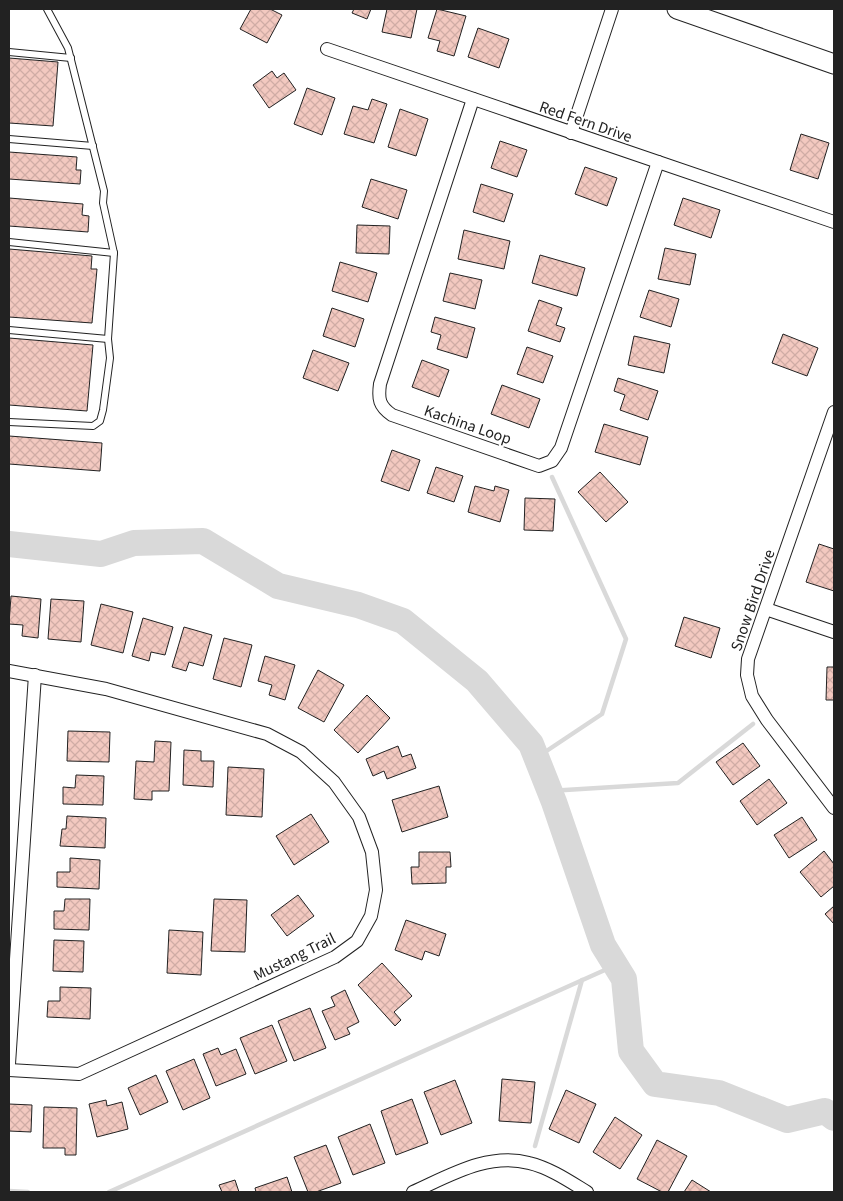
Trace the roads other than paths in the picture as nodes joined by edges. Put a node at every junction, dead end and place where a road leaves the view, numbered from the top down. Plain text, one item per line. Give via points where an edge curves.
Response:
1 (47, 9) edge
2 (612, 9) edge
3 (677, 9) edge
4 (327, 49) dead end
5 (9, 52) edge
6 (71, 58) junction
7 (834, 64) edge
8 (473, 99) junction
9 (571, 133) junction
10 (9, 139) edge
11 (93, 146) junction
12 (658, 162) junction
13 (834, 222) edge
14 (9, 242) edge
15 (114, 253) junction
16 (9, 330) edge
17 (108, 339) junction
18 (834, 412) edge
19 (9, 422) edge
20 (832, 426) edge
21 (766, 609) junction
22 (834, 632) edge
23 (9, 671) edge
24 (35, 675) junction
25 (834, 808) edge
26 (9, 1064) edge
27 (9, 1070) edge
28 (413, 1192) edge
29 (587, 1192) edge

1 - 6 lane
2 - 9 street
3 - 7 main road
4 - 8 street, Red Fern Drive
5 - 6 lane
6 - 11 lane
8 - 9 street, Red Fern Drive
8 - 12 street, Kachina Loop via 378,397 382,408 392,415 539,466 552,461 561,448
9 - 12 street, Red Fern Drive
10 - 11 lane
11 - 15 lane
12 - 13 street, Red Fern Drive
14 - 15 lane
15 - 17 lane
16 - 17 lane
17 - 19 lane via 110,358 100,421 93,426
18 - 20 street, Snow Bird Drive
20 - 21 street, Snow Bird Drive
21 - 22 street
21 - 25 street, Snow Bird Drive via 748,659 752,696
23 - 24 street, Mustang Trail
24 - 26 street
24 - 27 street, Mustang Trail via 106,688 267,734 301,752 334,782 359,817 372,852 376,890 371,916 356,941 335,957 79,1074
28 - 29 street via 485,1162 506,1160 529,1163 560,1175

